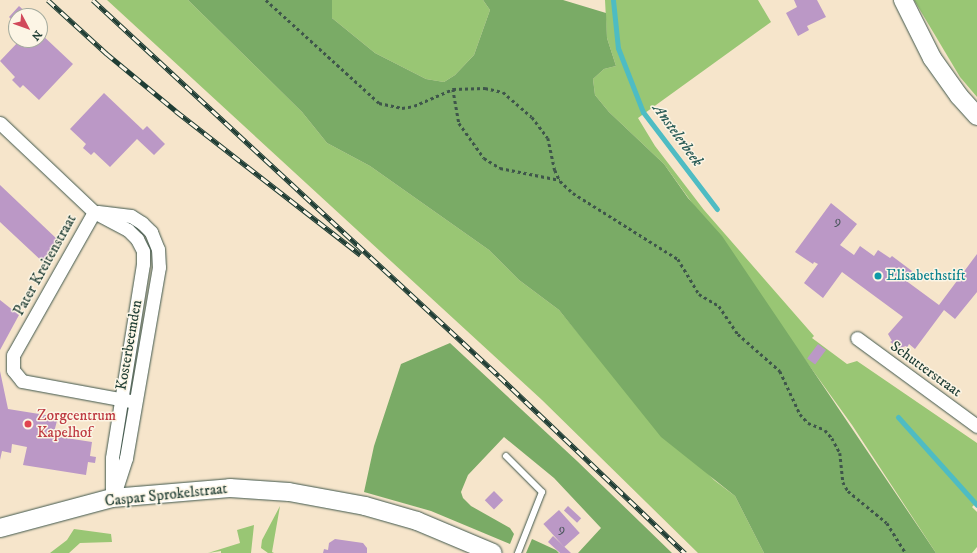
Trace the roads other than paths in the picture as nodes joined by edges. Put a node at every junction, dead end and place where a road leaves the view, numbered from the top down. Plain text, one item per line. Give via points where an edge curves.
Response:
1 (903, 0) edge
2 (977, 116) edge
3 (0, 123) edge
4 (94, 212) junction
5 (857, 338) dead end
6 (121, 399) junction
7 (135, 402) junction
8 (977, 426) edge
9 (506, 456) dead end
10 (112, 498) junction
11 (0, 528) edge
12 (493, 553) edge
13 (518, 553) edge

1 - 2 main road via 932,58
3 - 4 street, Kosterbeemden
4 - 6 street, Kosterbeemden via 128,230 137,239 143,251
4 - 6 street, Pater Kreitenstraat via 13,355 11,363 16,377 22,381
4 - 7 street, Kosterbeemden via 114,212 132,216 151,232 158,249 159,268
5 - 8 street, Schutterstraat
6 - 7 street, Pater Kreitenstraat
6 - 10 street, Kosterbeemden via 112,458
7 - 10 street, Kosterbeemden via 126,458
9 - 13 lane via 542,492
10 - 11 main road, Caspar Sprokelstraat
10 - 12 main road, Caspar Sprokelstraat via 230,488 289,492 365,506 417,521

